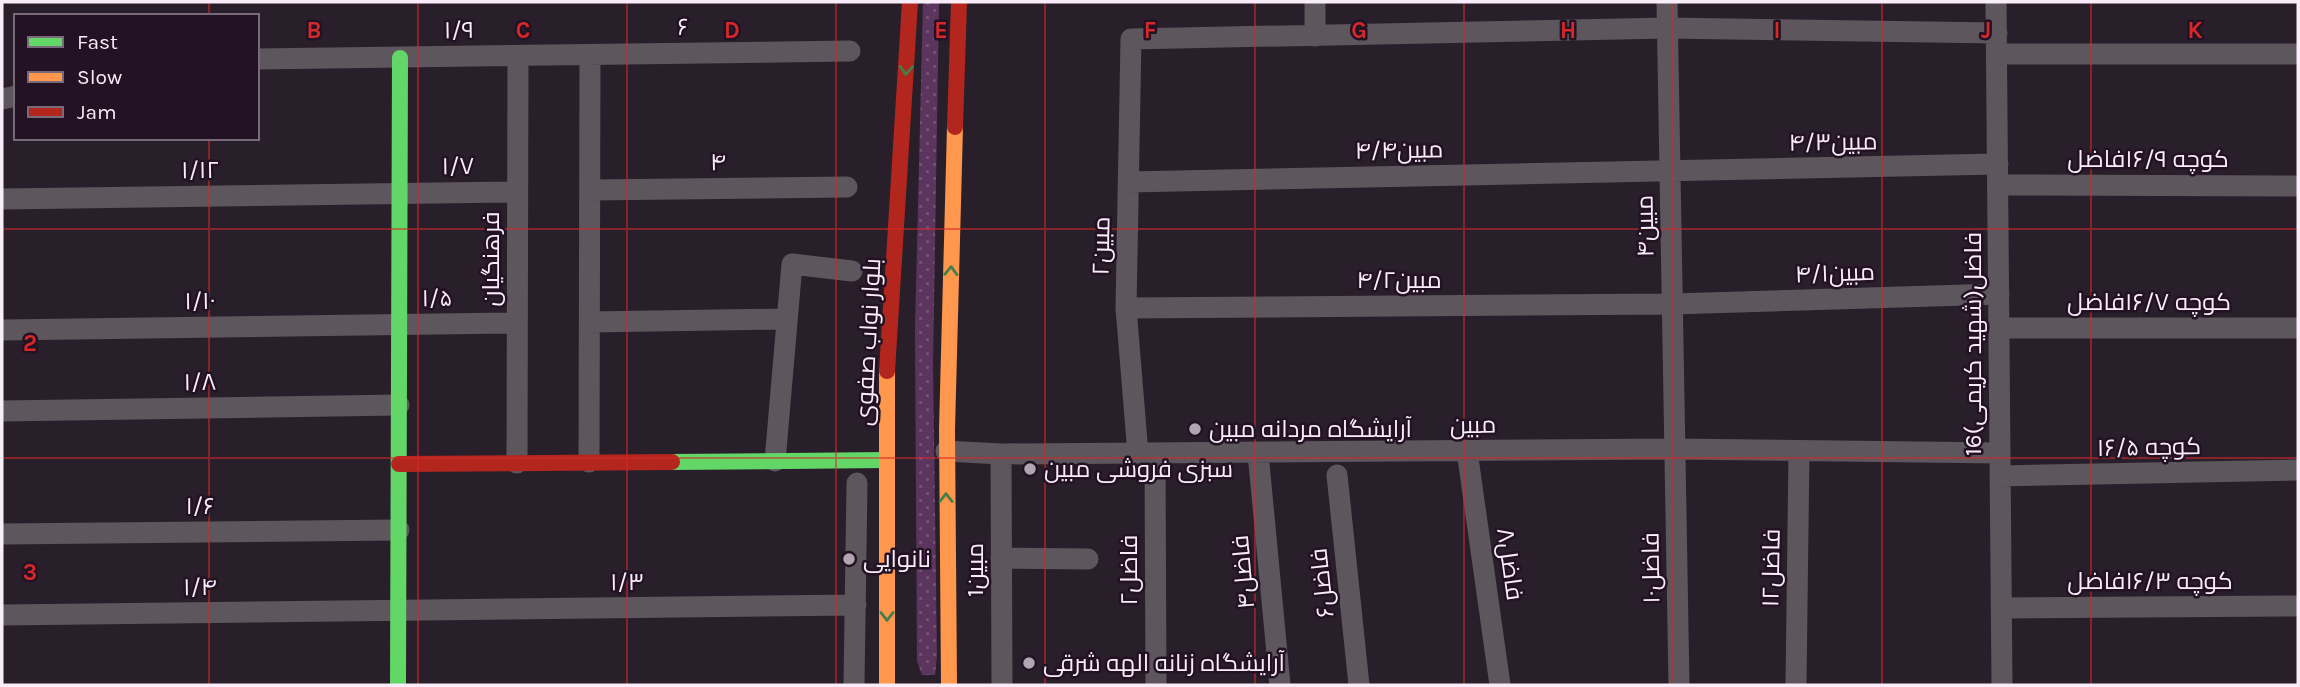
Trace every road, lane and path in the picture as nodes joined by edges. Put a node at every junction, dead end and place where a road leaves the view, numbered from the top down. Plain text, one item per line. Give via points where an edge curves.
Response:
1 (910, 2) edge
2 (959, 2) edge
3 (1315, 2) edge
4 (1667, 2) edge
5 (1996, 2) edge
6 (1667, 28) junction
7 (1315, 36) junction
8 (1997, 43) junction
9 (850, 51) dead end
10 (2298, 54) edge
11 (590, 55) junction
12 (518, 56) junction
13 (400, 58) junction
14 (259, 59) edge
15 (1670, 172) junction
16 (1998, 175) junction
17 (1129, 181) junction
18 (2298, 186) edge
19 (847, 187) dead end
20 (590, 190) junction
21 (517, 192) junction
22 (400, 193) junction
23 (2, 199) edge
24 (852, 271) dead end
25 (1999, 294) junction
26 (1672, 304) junction
27 (1126, 308) junction
28 (787, 319) junction
29 (590, 322) junction
30 (517, 323) junction
31 (399, 324) junction
32 (1999, 328) junction
33 (2298, 328) edge
34 (2, 330) edge
35 (399, 405) junction
36 (2, 411) edge
37 (1675, 449) junction
38 (946, 451) junction
39 (1467, 451) junction
40 (1799, 451) junction
41 (1258, 453) junction
42 (2000, 453) junction
43 (1001, 454) junction
44 (1147, 454) junction
45 (887, 460) junction
46 (775, 461) junction
47 (589, 462) junction
48 (517, 463) junction
49 (399, 464) junction
50 (2298, 470) edge
51 (1337, 475) dead end
52 (2000, 477) junction
53 (857, 483) dead end
54 (399, 530) junction
55 (2, 534) edge
56 (1000, 558) junction
57 (1088, 559) dead end
58 (856, 605) junction
59 (2298, 606) edge
60 (2001, 608) junction
61 (399, 611) junction
62 (2, 615) edge
63 (398, 685) edge
64 (854, 685) edge
65 (887, 685) edge
66 (949, 685) edge
67 (1002, 685) edge
68 (1156, 685) edge
69 (1280, 685) edge
70 (1359, 685) edge
71 (1500, 685) edge
72 (1679, 685) edge
73 (1796, 685) edge
74 (2002, 685) edge

1 -> 45 main road, بلوار نواب صفوی via 886,394
38 -> 2 main road
3 - 7 street
4 - 6 street, ۴مبین
5 - 8 street, 16فاضل(شهید کریمی)
6 - 7 street
6 - 8 street
6 - 15 street, ۴مبین
7 - 17 street, ۲مبین via 1131,40
8 - 10 street
8 - 16 street, 16فاضل(شهید کریمی)
9 - 11 street, ۶
11 - 12 street, ۶
11 - 20 street
12 - 13 street, ۱/۹
12 - 21 street, فرهنگیان
13 - 14 street, ۱/۹
13 - 22 main road
15 - 16 street, ۴/۳مبین
15 - 17 street, ۴/۴مبین
15 - 26 street, ۴مبین
16 - 18 street, کوچه ۱۶/۹فاضل
16 - 25 street, 16فاضل(شهید کریمی)
17 - 27 street, ۲مبین
19 - 20 street, ۴
20 - 29 street
21 - 22 street, ۱/۷
21 - 30 street, فرهنگیان
22 - 23 street, ۱/۱۲
22 - 31 main road
24 - 28 street via 792,264
25 - 26 street, ۴/۱مبین
25 - 32 street, 16فاضل(شهید کریمی)
26 - 27 street, ۴/۲مبین
26 - 37 street, ۴مبین
27 - 44 street, ۲مبین
28 - 29 street
28 - 46 street
29 - 47 street
30 - 31 street, ۱/۵
30 - 48 street, فرهنگیان
31 - 34 street, ۱/۱۰
31 - 35 main road
32 - 33 street, کوچه ۱۶/۷فاضل
32 - 42 street, 16فاضل(شهید کریمی)
35 - 36 street, ۱/۸
35 - 49 main road
37 - 39 street, مبین
37 - 40 street, مبین
37 - 72 street, ۱۰فاضل
38 - 43 street, مبین
66 -> 38 main road
39 - 41 street, مبین
39 - 71 street, ۸فاضل
40 - 42 street, مبین
40 - 73 street, ۱۲فاضل
41 - 44 street, مبین
41 - 69 street, ۴فاضل
42 - 52 street, 16فاضل(شهید کریمی)
43 - 44 street, مبین
43 - 56 street, 1مبین
44 - 68 street, ۲فاضل
45 - 46 main road
45 -> 65 main road, بلوار نواب صفوی
46 - 47 main road
47 - 48 main road
48 - 49 main road
49 - 54 main road
50 - 52 street, کوچه ۱۶/۵
51 - 70 street, ۶فاضل
52 - 60 street, 16فاضل(شهید کریمی)
53 - 58 street
54 - 55 street, ۱/۶
54 - 61 main road
56 - 57 street
56 - 67 street, 1مبین
58 - 61 street, ۱/۳
58 - 64 street
59 - 60 street, کوچه ۱۶/۳فاضل
60 - 74 street, 16فاضل(شهید کریمی)
61 - 62 street, ۱/۴
61 - 63 main road

